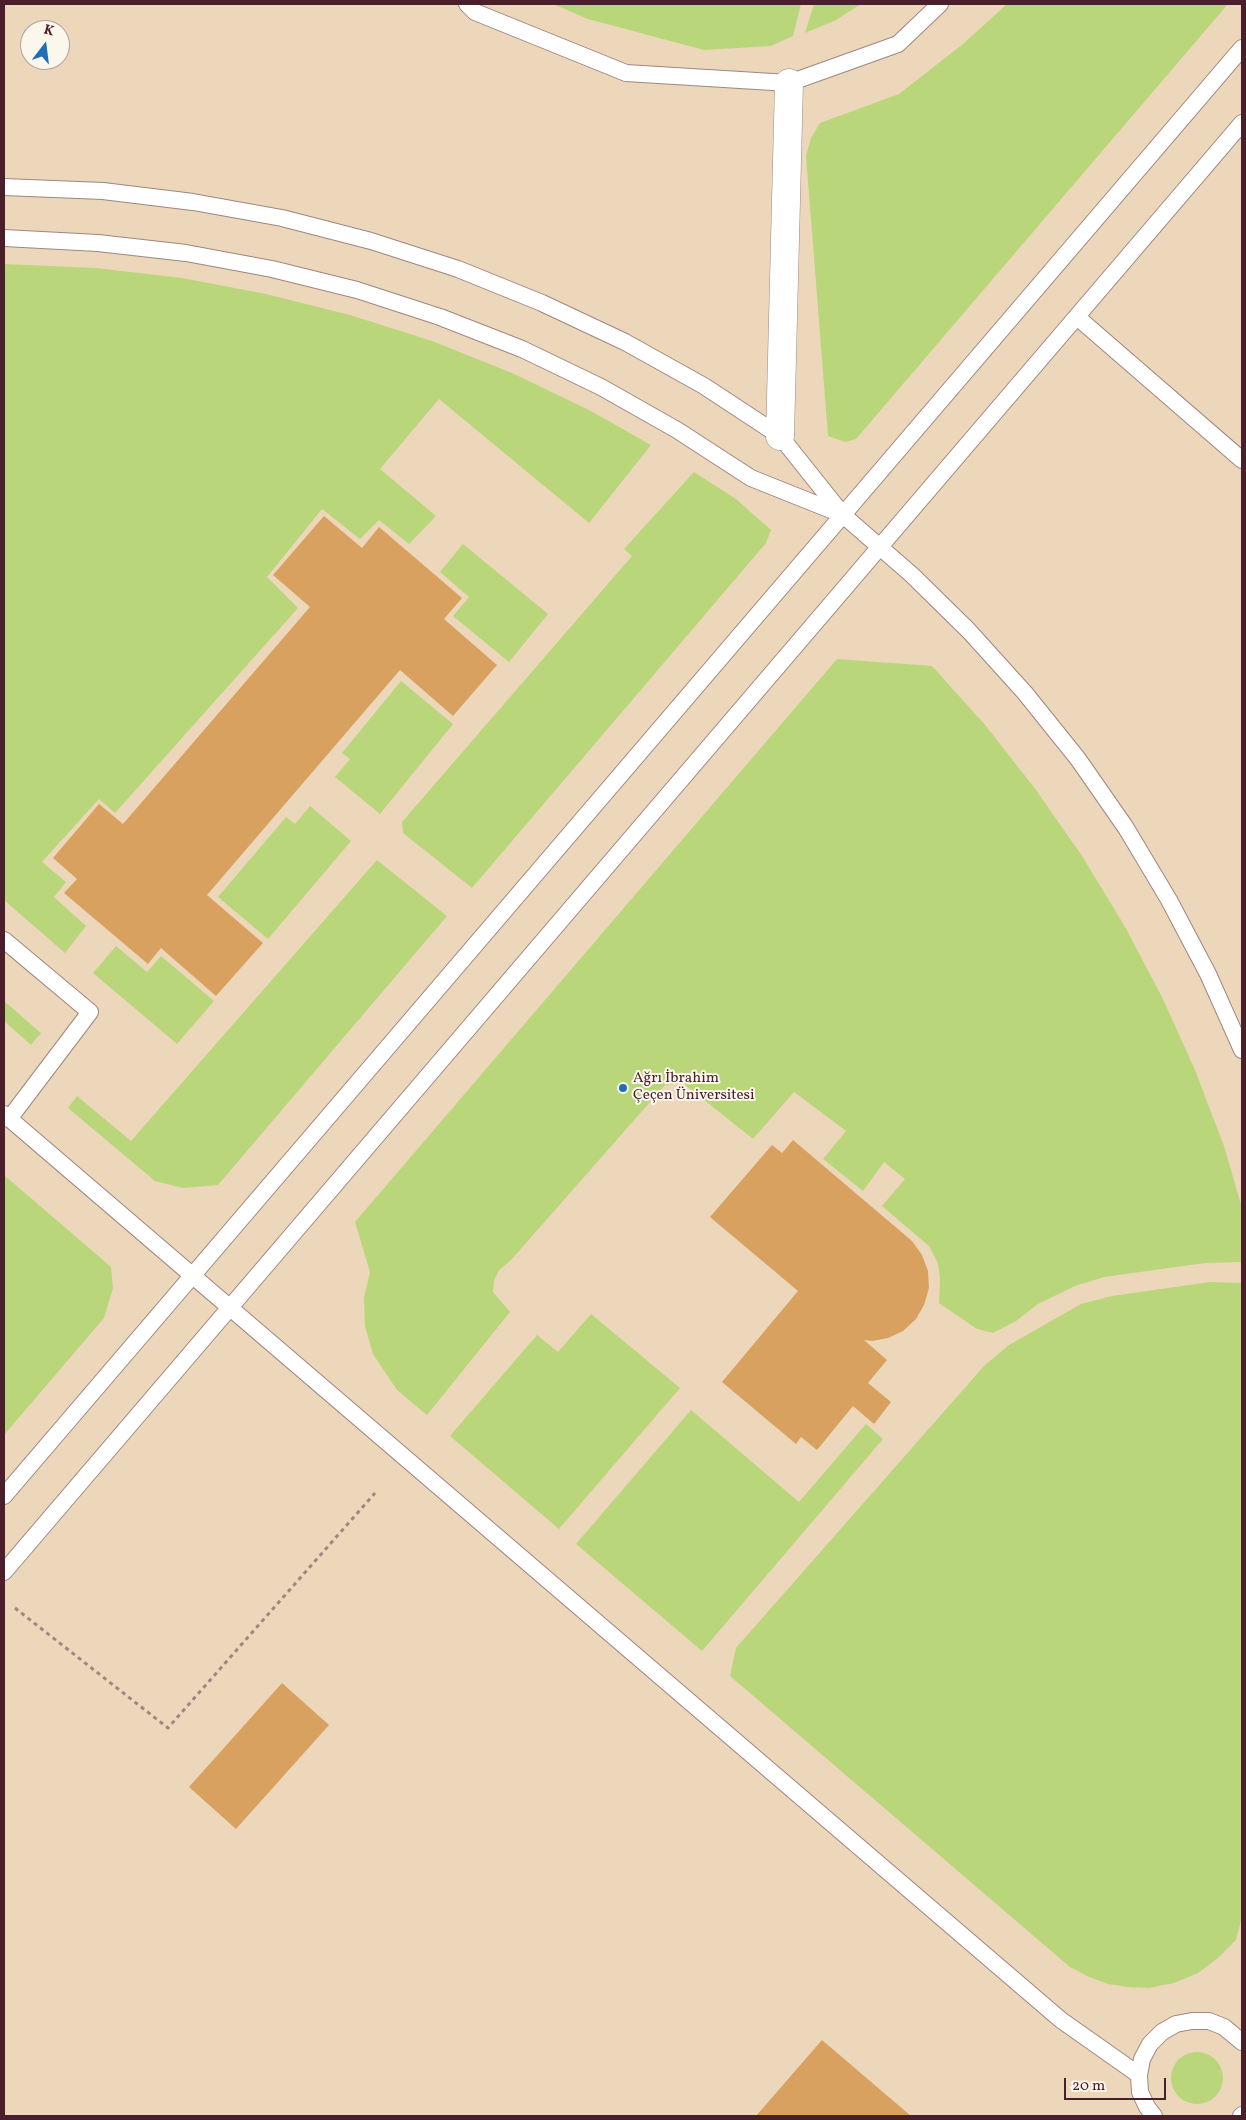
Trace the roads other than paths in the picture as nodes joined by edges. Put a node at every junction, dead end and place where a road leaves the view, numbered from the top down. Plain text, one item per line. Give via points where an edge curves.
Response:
1 (467, 4) edge
2 (940, 4) edge
3 (1242, 48) edge
4 (789, 83) junction
5 (1242, 123) edge
6 (4, 187) edge
7 (4, 238) edge
8 (1077, 316) junction
9 (780, 436) junction
10 (1242, 460) edge
11 (843, 515) junction
12 (880, 547) junction
13 (4, 940) edge
14 (1242, 1050) edge
15 (6, 1116) edge
16 (192, 1276) junction
17 (230, 1308) junction
18 (4, 1496) edge
19 (4, 1572) edge
20 (1241, 2036) edge
21 (1139, 2075) junction
22 (1154, 2116) edge

1 - 4 lane via 475,12 626,73
2 - 4 lane via 898,44
3 - 11 lane
4 - 9 street
5 - 8 lane
6 - 9 lane via 103,191 193,202 282,218 388,246 458,269 542,303 625,342 704,386
7 - 11 lane via 98,243 186,253 357,290 440,317 522,349 601,387 677,430 751,478
8 - 10 lane
8 - 12 lane
9 - 11 lane
11 - 12 lane
11 - 16 lane
12 - 14 lane via 969,631 1078,759 1126,828 1169,900 1208,974
12 - 17 lane
13 - 15 lane via 90,1012
15 - 16 lane
16 - 17 lane
16 - 18 lane
17 - 19 lane
17 - 21 lane via 1061,2020
20 - 21 lane via 1209,2021 1192,2020 1176,2024 1150,2044 1142,2058
21 - 22 lane via 1140,2092

